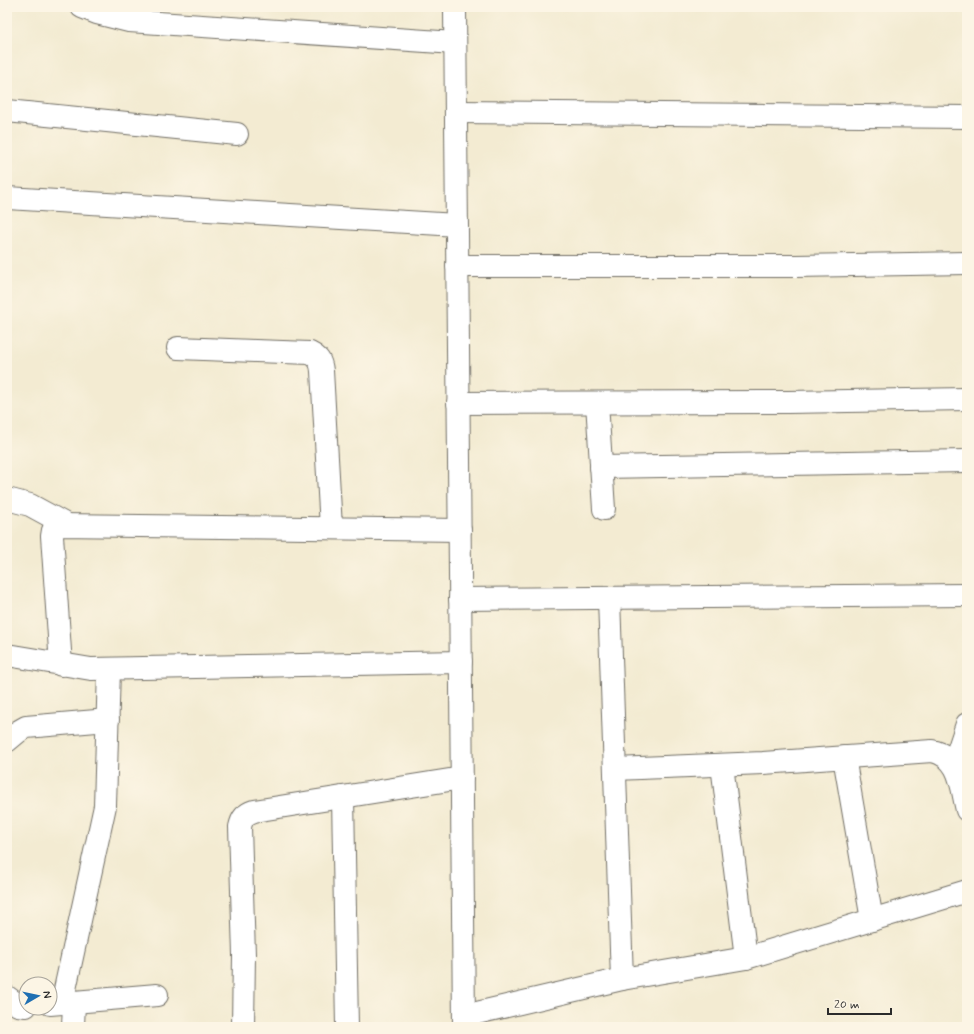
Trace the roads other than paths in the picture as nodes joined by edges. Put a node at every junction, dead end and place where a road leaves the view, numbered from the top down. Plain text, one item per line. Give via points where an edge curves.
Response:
1 (82, 7) edge
2 (455, 7) edge
3 (455, 43) junction
4 (7, 111) edge
5 (456, 112) junction
6 (967, 117) edge
7 (237, 134) dead end
8 (7, 198) edge
9 (457, 225) junction
10 (967, 263) edge
11 (457, 266) junction
12 (178, 348) dead end
13 (967, 399) edge
14 (458, 403) junction
15 (597, 403) junction
16 (967, 461) edge
17 (601, 467) junction
18 (7, 499) edge
19 (604, 509) dead end
20 (65, 524) junction
21 (331, 528) junction
22 (460, 530) junction
23 (967, 595) edge
24 (609, 598) junction
25 (460, 599) junction
26 (7, 655) edge
27 (461, 662) junction
28 (61, 665) junction
29 (110, 669) junction
30 (108, 720) junction
31 (967, 724) edge
32 (7, 741) edge
33 (844, 757) junction
34 (954, 763) junction
35 (722, 765) junction
36 (615, 769) junction
37 (462, 778) junction
38 (343, 797) junction
39 (967, 810) edge
40 (967, 891) edge
41 (872, 920) junction
42 (746, 958) junction
43 (622, 979) junction
44 (157, 995) dead end
45 (7, 997) edge
46 (62, 1003) edge
47 (18, 1005) edge
48 (464, 1022) edge
49 (73, 1027) edge
50 (243, 1027) edge
51 (346, 1027) edge

1 - 3 street via 129,21
2 - 3 street
3 - 5 street
4 - 7 street
5 - 6 street
5 - 9 street
8 - 9 street
9 - 11 street
10 - 11 street
11 - 14 street
12 - 21 street via 310,353 317,357 322,370
13 - 15 street
14 - 15 street
14 - 22 street
15 - 17 street
16 - 17 street
17 - 19 street
18 - 20 street via 30,505
20 - 21 street
20 - 28 street via 53,530 52,536
21 - 22 street
22 - 25 street
23 - 24 street
24 - 25 street
24 - 36 street
25 - 27 street
26 - 28 street
27 - 29 street
27 - 37 street
28 - 29 street via 84,669
29 - 30 street
30 - 32 street via 26,728
30 - 46 street via 105,806
31 - 34 street
33 - 34 street via 932,751 941,753
33 - 35 street
33 - 41 street
34 - 39 street
35 - 36 street
35 - 42 street
36 - 43 street
37 - 38 street
37 - 48 street
38 - 50 street via 254,810 242,819 240,827 244,955
38 - 51 street
40 - 41 street
41 - 42 street
42 - 43 street
43 - 48 street
44 - 46 street
45 - 47 street
46 - 49 street

